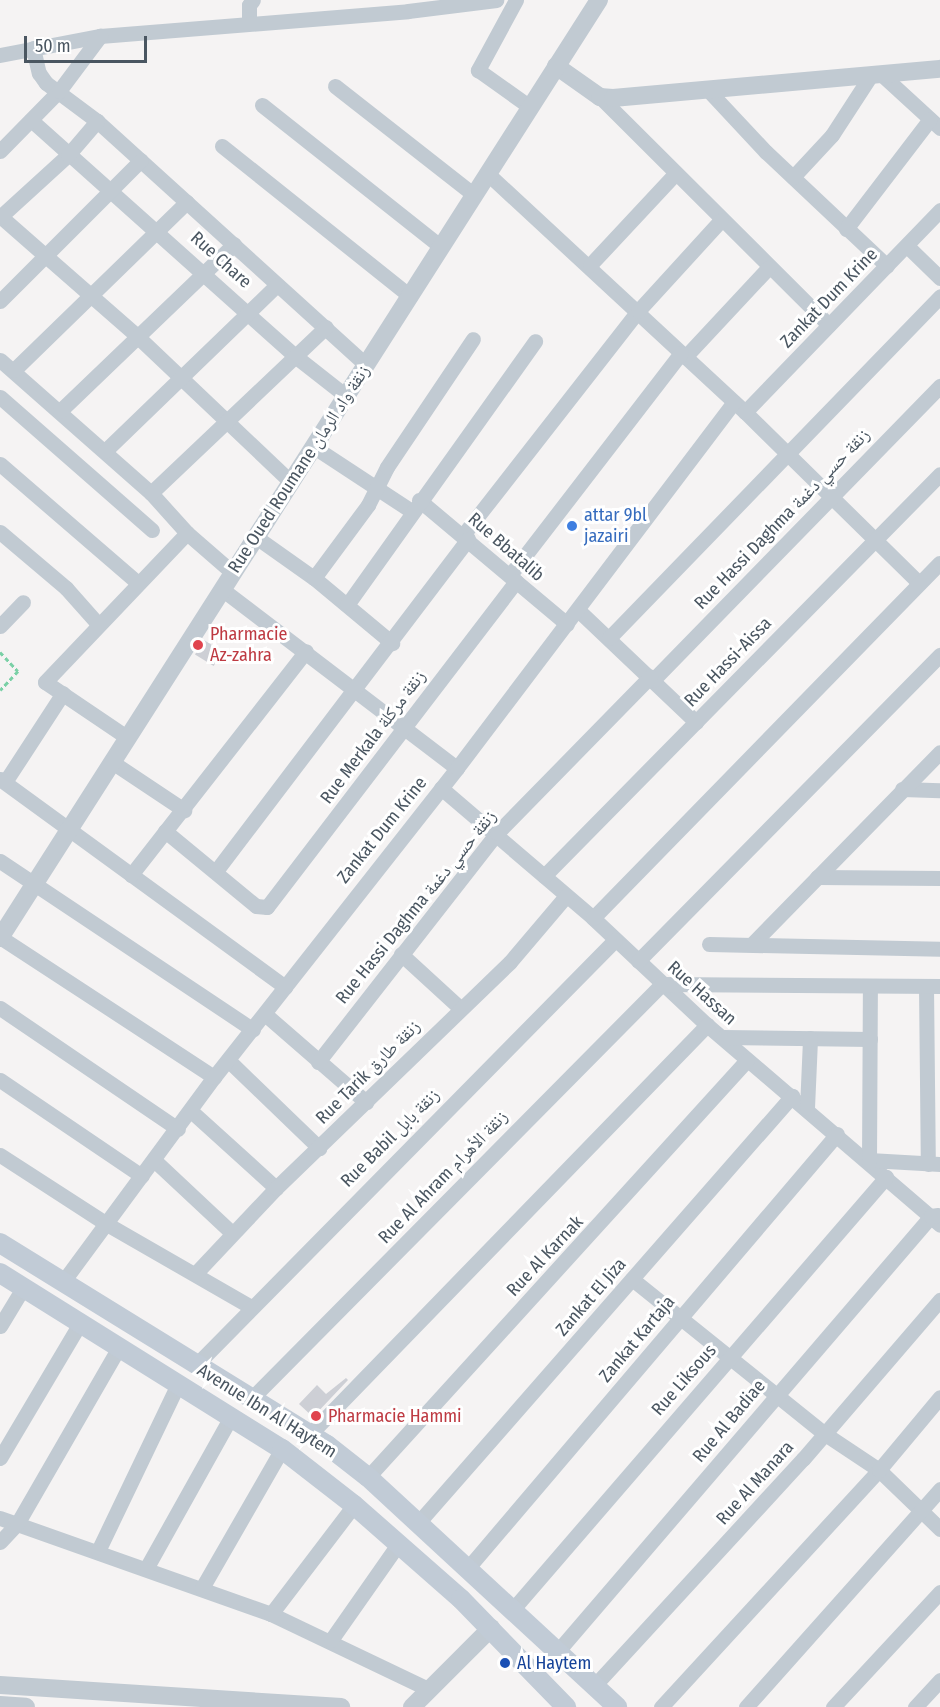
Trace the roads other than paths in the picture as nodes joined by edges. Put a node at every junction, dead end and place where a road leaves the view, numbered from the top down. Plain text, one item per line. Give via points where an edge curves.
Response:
1 (253, 0) edge
2 (496, 0) edge
3 (516, 0) edge
4 (599, 0) edge
5 (442, 3) edge
6 (407, 5) edge
7 (249, 22) junction
8 (100, 36) junction
9 (33, 48) junction
10 (0, 55) edge
11 (556, 66) junction
12 (940, 69) edge
13 (876, 74) junction
14 (335, 86) dead end
15 (707, 89) junction
16 (59, 91) junction
17 (600, 97) junction
18 (262, 105) dead end
19 (530, 107) junction
20 (31, 120) junction
21 (97, 121) junction
22 (935, 123) edge
23 (222, 146) dead end
24 (0, 151) edge
25 (68, 155) junction
26 (141, 160) junction
27 (488, 174) junction
28 (675, 174) junction
29 (793, 177) junction
30 (111, 189) junction
31 (474, 195) junction
32 (187, 202) junction
33 (940, 210) edge
34 (0, 217) edge
35 (721, 220) junction
36 (846, 229) junction
37 (158, 230) junction
38 (234, 244) junction
39 (907, 246) junction
40 (441, 247) junction
41 (45, 255) junction
42 (590, 265) junction
43 (887, 266) junction
44 (768, 268) junction
45 (206, 272) junction
46 (940, 278) edge
47 (277, 285) junction
48 (940, 296) edge
49 (90, 297) junction
50 (410, 297) junction
51 (0, 301) edge
52 (638, 311) junction
53 (250, 313) junction
54 (829, 325) junction
55 (326, 327) junction
56 (138, 337) junction
57 (473, 339) dead end
58 (535, 341) dead end
59 (683, 355) junction
60 (295, 356) junction
61 (0, 360) edge
62 (366, 365) junction
63 (14, 370) junction
64 (181, 378) junction
65 (940, 386) edge
66 (346, 396) junction
67 (0, 397) edge
68 (740, 407) junction
69 (60, 411) junction
70 (228, 422) junction
71 (314, 447) junction
72 (105, 451) junction
73 (787, 453) junction
74 (0, 464) edge
75 (940, 474) edge
76 (291, 482) junction
77 (377, 486) junction
78 (151, 493) junction
79 (831, 497) junction
80 (416, 506) junction
81 (152, 530) dead end
82 (0, 532) edge
83 (187, 533) junction
84 (256, 537) junction
85 (466, 537) junction
86 (875, 539) junction
87 (940, 563) edge
88 (233, 573) junction
89 (314, 578) junction
90 (513, 578) junction
91 (138, 583) junction
92 (919, 583) junction
93 (223, 590) junction
94 (23, 602) dead end
95 (347, 605) junction
96 (578, 610) junction
97 (98, 624) junction
98 (567, 624) junction
99 (0, 626) edge
100 (609, 638) junction
101 (392, 644) junction
102 (306, 651) junction
103 (940, 655) edge
104 (651, 679) junction
105 (357, 689) junction
106 (63, 693) junction
107 (696, 722) junction
108 (406, 727) junction
109 (128, 738) junction
110 (940, 752) edge
111 (112, 762) junction
112 (457, 768) junction
113 (3, 780) edge
114 (441, 788) junction
115 (902, 789) junction
116 (940, 790) edge
117 (184, 810) junction
118 (70, 830) junction
119 (165, 831) junction
120 (497, 833) junction
121 (0, 861) edge
122 (216, 870) junction
123 (131, 876) junction
124 (544, 876) junction
125 (817, 877) junction
126 (940, 878) edge
127 (34, 886) junction
128 (566, 896) junction
129 (593, 918) junction
130 (0, 938) edge
131 (615, 940) junction
132 (753, 943) junction
133 (709, 944) dead end
134 (940, 949) edge
135 (401, 954) junction
136 (638, 961) junction
137 (662, 984) junction
138 (933, 986) edge
139 (285, 987) junction
140 (870, 987) junction
141 (0, 1008) edge
142 (460, 1008) junction
143 (266, 1015) junction
144 (707, 1025) junction
145 (253, 1030) junction
146 (723, 1038) junction
147 (810, 1038) junction
148 (870, 1038) junction
149 (228, 1060) junction
150 (747, 1060) junction
151 (318, 1062) junction
152 (214, 1077) junction
153 (0, 1080) edge
154 (792, 1096) junction
155 (366, 1102) junction
156 (807, 1108) junction
157 (191, 1111) junction
158 (178, 1129) junction
159 (837, 1134) junction
160 (319, 1148) junction
161 (0, 1155) edge
162 (154, 1160) junction
163 (869, 1161) junction
164 (934, 1164) edge
165 (141, 1176) junction
166 (885, 1178) junction
167 (276, 1188) junction
168 (937, 1219) edge
169 (105, 1223) junction
170 (232, 1233) junction
171 (0, 1243) edge
172 (0, 1274) edge
173 (195, 1274) junction
174 (632, 1279) junction
175 (62, 1283) junction
176 (23, 1288) junction
177 (940, 1300) edge
178 (250, 1307) junction
179 (680, 1319) junction
180 (80, 1323) junction
181 (0, 1326) edge
182 (119, 1347) junction
183 (730, 1358) junction
184 (195, 1366) junction
185 (178, 1384) junction
186 (778, 1393) junction
187 (940, 1397) edge
188 (252, 1398) junction
189 (231, 1417) junction
190 (311, 1434) junction
191 (825, 1434) junction
192 (282, 1449) junction
193 (0, 1458) edge
194 (879, 1470) junction
195 (368, 1477) junction
196 (940, 1488) edge
197 (354, 1504) junction
198 (919, 1512) junction
199 (0, 1518) edge
200 (418, 1523) junction
201 (17, 1524) junction
202 (940, 1529) edge
203 (0, 1542) edge
204 (399, 1543) junction
205 (98, 1551) junction
206 (147, 1567) junction
207 (467, 1569) junction
208 (202, 1588) junction
209 (940, 1592) edge
210 (513, 1609) junction
211 (271, 1614) junction
212 (491, 1628) junction
213 (332, 1640) junction
214 (557, 1652) junction
215 (940, 1680) edge
216 (0, 1685) edge
217 (594, 1686) junction
218 (428, 1689) junction
219 (561, 1704) edge
220 (0, 1705) edge
221 (26, 1707) edge
222 (341, 1707) edge
223 (412, 1707) edge
224 (617, 1707) edge
225 (660, 1707) edge
226 (746, 1707) edge
227 (833, 1707) edge
228 (915, 1707) edge

1 - 7 street via 249,5
2 - 5 street
3 - 19 street via 477,70
4 - 11 street, Rue Oued Roumane زنقة واد الرمان
5 - 6 street
6 - 7 street
7 - 8 street
8 - 9 street
8 - 16 street
9 - 10 street
9 - 16 street via 39,73
11 - 17 street
11 - 19 street, Rue Oued Roumane زنقة واد الرمان
12 - 13 street
13 - 15 street
13 - 22 street
13 - 29 street via 832,135
14 - 31 street
15 - 17 street
15 - 29 street
16 - 20 street
16 - 21 street
17 - 28 street
18 - 40 street
19 - 27 street, Rue Oued Roumane زنقة واد الرمان
20 - 24 street
20 - 25 street, Rue Chare
21 - 25 street
21 - 26 street
22 - 36 street
23 - 50 street
25 - 30 street, Rue Chare
25 - 34 street
26 - 30 street
26 - 32 street
27 - 31 street, Rue Oued Roumane زنقة واد الرمان
27 - 42 street
28 - 35 street
28 - 42 street
29 - 36 street
30 - 37 street, Rue Chare
30 - 41 street
31 - 40 street, Rue Oued Roumane زنقة واد الرمان
32 - 37 street
32 - 38 street
33 - 39 street, Zankat Dum Krine
34 - 41 street
35 - 44 street
35 - 52 street
36 - 43 street
37 - 45 street, Rue Chare
37 - 49 street
38 - 45 street
38 - 47 street
39 - 43 street, Zankat Dum Krine
39 - 46 street
40 - 50 street, Rue Oued Roumane زنقة واد الرمان
41 - 49 street
41 - 51 street
42 - 52 street
43 - 54 street, Zankat Dum Krine
44 - 54 street
44 - 59 street, Rue Merkala زنقة مركلة
45 - 53 street, Rue Chare
45 - 56 street
47 - 53 street
47 - 55 street
48 - 73 street
49 - 56 street
49 - 63 street
50 - 62 street, Rue Oued Roumane زنقة واد الرمان
52 - 59 street
52 - 85 street
53 - 60 street, Rue Chare
53 - 64 street
54 - 68 street, Zankat Dum Krine
55 - 60 street
55 - 62 street
56 - 64 street
56 - 69 street
57 - 77 street
58 - 80 street
59 - 68 street
59 - 90 street, Rue Merkala زنقة مركلة
60 - 66 street, Rue Chare
60 - 70 street
61 - 63 street
62 - 66 street, Rue Oued Roumane زنقة واد الرمان
63 - 69 street
64 - 70 street
64 - 72 street
65 - 79 street, Rue Hassi Daghma زنقة حسي دغمة
66 - 71 street, Rue Oued Roumane زنقة واد الرمان
67 - 81 street
68 - 73 street
68 - 96 street, Zankat Dum Krine
69 - 72 street
70 - 76 street
70 - 78 street
71 - 76 street, Rue Oued Roumane زنقة واد الرمان
71 - 77 street, Rue Bbatalib
72 - 78 street
73 - 79 street
73 - 100 street
74 - 91 street
75 - 86 street, Rue Hassi-Aissa
76 - 84 street, Rue Oued Roumane زنقة واد الرمان
77 - 80 street, Rue Bbatalib
77 - 89 street via 368,505
78 - 83 street
79 - 86 street
79 - 104 street, Rue Hassi Daghma زنقة حسي دغمة
80 - 85 street, Rue Bbatalib
80 - 95 street
82 - 97 street via 66,588
83 - 88 street
83 - 91 street
84 - 88 street, Rue Oued Roumane زنقة واد الرمان
84 - 89 street
85 - 90 street, Rue Bbatalib
85 - 101 street
86 - 92 street
86 - 107 street, Rue Hassi-Aissa
87 - 92 street
88 - 93 street, Rue Oued Roumane زنقة واد الرمان
89 - 95 street
90 - 98 street, Rue Bbatalib
90 - 108 street, Rue Merkala زنقة مركلة
91 - 97 street
92 - 129 street
93 - 102 street
93 - 109 street, Rue Oued Roumane زنقة واد الرمان
94 - 99 street
95 - 101 street
96 - 98 street, Zankat Dum Krine
96 - 100 street
97 - 106 street via 46,678 47,686
98 - 112 street, Zankat Dum Krine
100 - 104 street
101 - 105 street
102 - 105 street
102 - 117 street
103 - 136 street
104 - 107 street
104 - 120 street, Rue Hassi Daghma زنقة حسي دغمة
105 - 108 street
105 - 122 street
106 - 109 street
106 - 113 street
107 - 124 street, Rue Hassi-Aissa
108 - 112 street
108 - 122 street, Rue Merkala زنقة مركلة via 264,908 256,906
109 - 111 street, Rue Oued Roumane زنقة واد الرمان
110 - 115 street
111 - 117 street
111 - 118 street, Rue Oued Roumane زنقة واد الرمان
112 - 114 street, Zankat Dum Krine
113 - 118 street
114 - 120 street, Rue Hassan
114 - 139 street, Zankat Dum Krine
115 - 116 street
115 - 125 street
117 - 119 street
118 - 123 street
118 - 127 street, Rue Oued Roumane زنقة واد الرمان
119 - 122 street
119 - 123 street
120 - 124 street, Rue Hassan
120 - 135 street, Rue Hassi Daghma زنقة حسي دغمة
121 - 127 street
123 - 139 street
124 - 128 street, Rue Hassan
125 - 126 street
125 - 132 street
127 - 130 street, Rue Oued Roumane زنقة واد الرمان
127 - 145 street
128 - 129 street, Rue Hassan
128 - 142 street, Rue Tarik زنقة طارق via 519,953
129 - 131 street, Rue Hassan
130 - 152 street
131 - 136 street, Rue Hassan
131 - 178 street, Rue Babil زنقة بابل
132 - 133 street
132 - 134 street
135 - 142 street
135 - 151 street, Rue Hassi Daghma زنقة حسي دغمة
136 - 137 street, Rue Hassan
137 - 140 street
137 - 144 street, Rue Hassan
137 - 188 street, Rue Al Ahram زنقة الأهرام
138 - 140 street
138 - 164 street
139 - 143 street, Zankat Dum Krine
140 - 148 street
141 - 158 street
142 - 155 street, Rue Tarik زنقة طارق
143 - 145 street, Zankat Dum Krine
143 - 151 street
144 - 146 street, Rue Hassan
144 - 190 street
145 - 149 street, Zankat Dum Krine
146 - 147 street
146 - 150 street, Rue Hassan
147 - 148 street
147 - 156 street
148 - 163 street
149 - 152 street, Zankat Dum Krine
149 - 160 street
150 - 154 street, Rue Hassan
150 - 195 street, Rue Al Karnak
151 - 155 street
152 - 157 street, Zankat Dum Krine
153 - 165 street
154 - 156 street, Rue Hassan
154 - 174 street, Zankat El Jiza
155 - 160 street, Rue Tarik زنقة طارق
156 - 159 street, Rue Hassan
157 - 158 street, Zankat Dum Krine
157 - 167 street
158 - 162 street, Zankat Dum Krine
159 - 163 street, Rue Hassan
159 - 179 street, Zankat Kartaja
160 - 167 street, Rue Tarik زنقة طارق
161 - 169 street
162 - 165 street, Zankat Dum Krine
162 - 170 street
163 - 164 street
163 - 166 street, Rue Hassan
165 - 169 street, Zankat Dum Krine
166 - 168 street, Rue Hassan
166 - 183 street, Rue Liksous
167 - 170 street, Rue Tarik زنقة طارق
168 - 186 street, Rue Al Badiae
169 - 173 street
169 - 175 street, Zankat Dum Krine
170 - 173 street, Rue Tarik زنقة طارق
171 - 175 main road, Avenue Ibn Al Haytem
172 - 176 main road, Avenue Ibn Al Haytem
173 - 178 street
174 - 179 street
174 - 200 street, Zankat El Jiza
175 - 184 main road, Avenue Ibn Al Haytem
176 - 180 main road, Avenue Ibn Al Haytem
176 - 181 street
177 - 191 street, Rue Al Manara
178 - 184 street, Rue Babil زنقة بابل
179 - 183 street
179 - 207 street, Zankat Kartaja
180 - 182 main road, Avenue Ibn Al Haytem
180 - 193 street
182 - 185 main road, Avenue Ibn Al Haytem
182 - 201 street
183 - 186 street
183 - 210 street, Rue Liksous
184 - 188 main road, Avenue Ibn Al Haytem
185 - 189 main road, Avenue Ibn Al Haytem
185 - 205 street
186 - 191 street
186 - 214 street, Rue Al Badiae
187 - 194 street
188 - 190 main road, Avenue Ibn Al Haytem
189 - 192 main road, Avenue Ibn Al Haytem
189 - 206 street
190 - 195 main road, Avenue Ibn Al Haytem
191 - 194 street
191 - 217 street, Rue Al Manara
192 - 197 main road, Avenue Ibn Al Haytem
192 - 208 street
194 - 198 street via 919,1505
194 - 225 street
195 - 200 main road, Avenue Ibn Al Haytem
196 - 198 street
197 - 204 main road, Avenue Ibn Al Haytem
197 - 211 street
198 - 202 street
198 - 226 street
199 - 201 street
200 - 207 main road, Avenue Ibn Al Haytem
201 - 203 street
201 - 205 street
204 - 212 main road, Avenue Ibn Al Haytem
204 - 213 street
205 - 206 street
206 - 208 street
207 - 210 main road, Avenue Ibn Al Haytem
208 - 211 street
209 - 227 street
210 - 214 main road, Avenue Ibn Al Haytem
211 - 213 street
212 - 218 street
212 - 219 main road, Avenue Ibn Al Haytem
213 - 218 street
214 - 217 main road, Avenue Ibn Al Haytem
215 - 228 street
216 - 222 street
217 - 224 main road, Avenue Ibn Al Haytem
218 - 223 street
220 - 221 street

